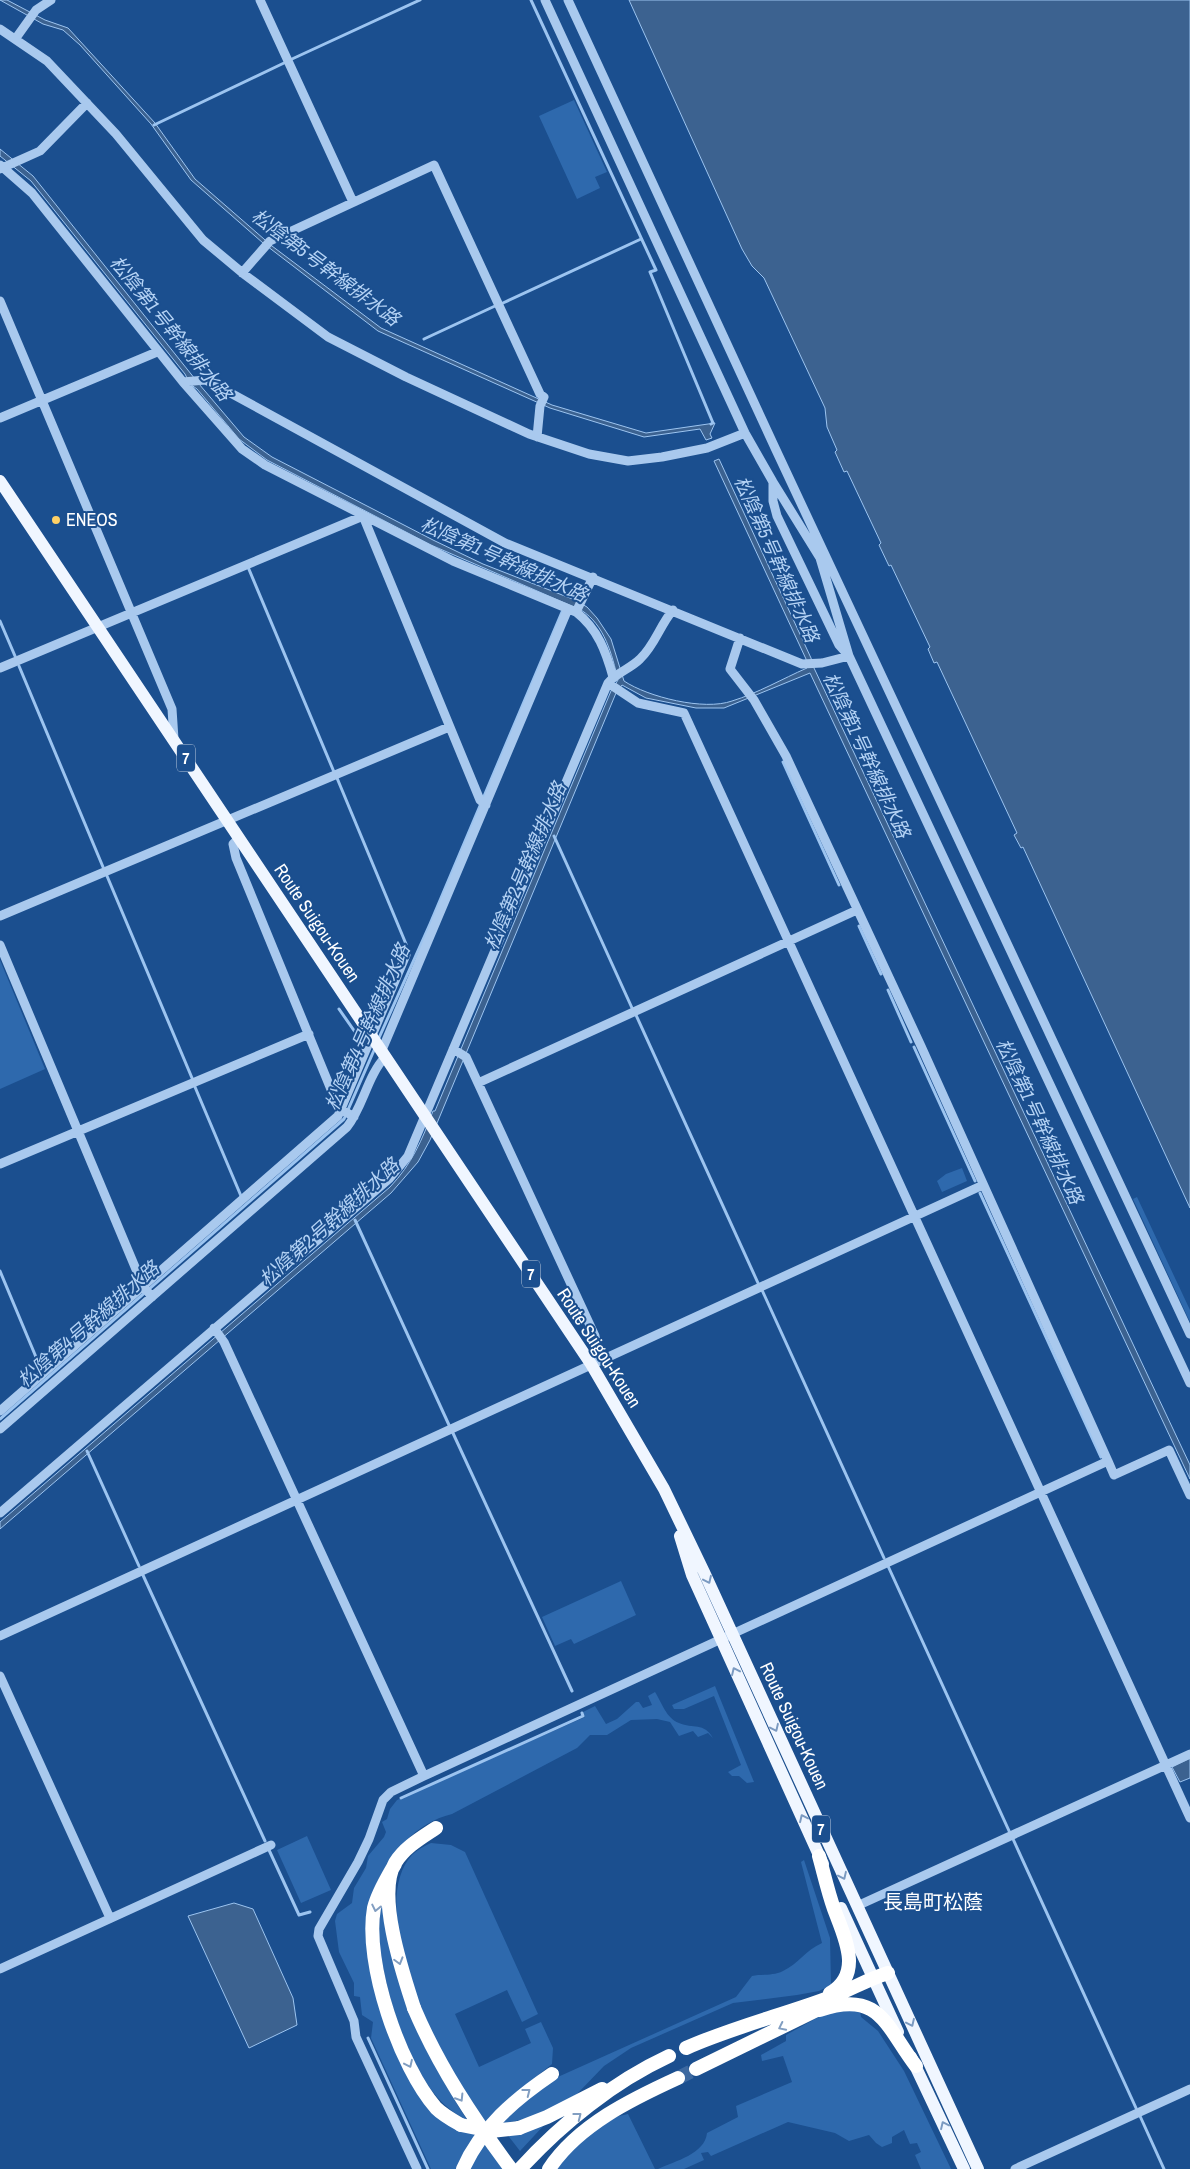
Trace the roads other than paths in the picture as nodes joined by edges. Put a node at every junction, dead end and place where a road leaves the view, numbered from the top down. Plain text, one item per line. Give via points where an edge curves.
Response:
1 (51, 0) edge
2 (260, 0) edge
3 (545, 0) edge
4 (568, 0) edge
5 (0, 29) edge
6 (16, 38) junction
7 (87, 103) junction
8 (3, 166) edge
9 (353, 202) junction
10 (242, 273) junction
11 (0, 300) edge
12 (157, 352) junction
13 (184, 382) junction
14 (42, 401) junction
15 (0, 418) edge
16 (745, 432) junction
17 (537, 437) junction
18 (0, 481) edge
19 (772, 482) junction
20 (363, 516) junction
21 (823, 556) junction
22 (594, 577) junction
23 (576, 608) junction
24 (674, 610) junction
25 (132, 613) junction
26 (98, 627) junction
27 (740, 638) junction
28 (849, 656) junction
29 (0, 668) edge
30 (612, 680) junction
31 (449, 727) junction
32 (174, 739) junction
33 (483, 803) junction
34 (227, 821) junction
35 (239, 838) junction
36 (857, 910) junction
37 (0, 916) edge
38 (788, 941) junction
39 (0, 946) edge
40 (406, 955) dead end
41 (309, 1034) junction
42 (372, 1035) junction
43 (455, 1050) junction
44 (383, 1052) junction
45 (478, 1083) junction
46 (341, 1110) junction
47 (353, 1116) junction
48 (430, 1121) junction
49 (76, 1132) junction
50 (0, 1164) edge
51 (983, 1185) junction
52 (914, 1216) junction
53 (147, 1291) junction
54 (215, 1330) junction
55 (1190, 1334) edge
56 (595, 1362) junction
57 (1190, 1383) edge
58 (0, 1411) edge
59 (0, 1429) edge
60 (1108, 1461) junction
61 (1040, 1492) junction
62 (1190, 1495) edge
63 (295, 1499) junction
64 (0, 1513) edge
65 (0, 1636) edge
66 (726, 1636) junction
67 (0, 1676) edge
68 (1190, 1754) edge
69 (1165, 1765) junction
70 (424, 1776) junction
71 (1190, 1818) edge
72 (436, 1828) dead end
73 (271, 1845) dead end
74 (819, 1856) junction
75 (395, 1864) junction
76 (857, 1906) junction
77 (110, 1918) junction
78 (0, 1969) edge
79 (888, 1973) junction
80 (872, 1980) junction
81 (806, 2010) junction
82 (686, 2048) dead end
83 (669, 2056) dead end
84 (649, 2065) junction
85 (916, 2066) junction
86 (696, 2070) tunnel mouth
87 (552, 2074) dead end
88 (678, 2078) tunnel mouth
89 (1190, 2089) edge
90 (541, 2148) junction
91 (417, 2169) edge
92 (463, 2169) edge
93 (511, 2169) edge
94 (520, 2169) edge
95 (525, 2169) edge
96 (549, 2169) edge
97 (964, 2169) edge
98 (978, 2169) edge
99 (1015, 2169) edge

1 - 6 street via 31,17
2 - 9 street
3 - 16 street
4 - 21 street
5 - 6 street
6 - 7 street via 47,61
7 - 8 street via 40,151
7 - 10 street via 198,234
8 - 12 street via 32,193
9 - 10 street via 270,241
9 - 17 street via 434,165 544,397
10 - 17 street via 328,338
11 - 14 street
12 - 13 street
12 - 14 street
13 - 20 street via 242,449 254,458
13 - 22 street via 214,384 505,543
14 - 15 street
14 - 25 street
16 - 17 street via 707,448 628,460 589,454
16 - 19 street
18 - 26 main road, Route Suigou-Kouen / 7
19 - 21 street
19 - 28 street via 777,516 839,645
20 - 23 street via 453,561
20 - 25 street
20 - 31 street
21 - 28 street
21 - 55 street
22 - 23 street
22 - 24 street
23 - 30 street via 602,643
23 - 33 street
24 - 27 street
24 - 30 street via 652,646
25 - 26 street
25 - 32 street via 172,709
26 - 29 street
26 - 32 main road, Route Suigou-Kouen / 7
27 - 28 street via 804,664
27 - 36 street via 730,669 748,690 786,755
28 - 57 street
30 - 38 street via 620,691 638,703 684,714
30 - 43 street
31 - 33 street
31 - 34 street
32 - 34 main road, Route Suigou-Kouen / 7
33 - 44 street
34 - 35 main road, Route Suigou-Kouen / 7
34 - 37 street
35 - 41 street via 233,844 236,858
35 - 42 main road, Route Suigou-Kouen / 7
36 - 38 street
36 - 51 street
38 - 45 street
38 - 52 street
39 - 49 street
40 - 42 street
41 - 46 street
41 - 49 street
42 - 44 main road, Route Suigou-Kouen / 7
42 - 46 street
43 - 45 street via 466,1057
43 - 48 street
44 - 47 street
44 - 48 main road, Route Suigou-Kouen / 7
45 - 56 street via 595,1336
46 - 47 street
46 - 53 street
47 - 53 street via 347,1128
48 - 54 street via 390,1178
48 - 56 main road, Route Suigou-Kouen / 7
49 - 50 street
49 - 53 street
51 - 52 street
51 - 60 street
52 - 56 street
52 - 61 street
53 - 58 street
53 - 59 street
54 - 63 street
54 - 64 street
56 - 63 street
56 - 66 main road, Route Suigou-Kouen / 7 via 664,1489
60 - 61 street
60 - 62 street via 1114,1475 1169,1450
61 - 66 street
61 - 69 street
63 - 65 street
63 - 70 street
66 - 70 street
74 -> 66 main road, Route Suigou-Kouen / 7
66 -> 76 main road, Route Suigou-Kouen / 7
67 - 77 street
68 - 69 street
69 - 71 street
69 - 76 street
70 - 91 street via 391,1792 383,1800 358,1862 319,1929 320,1942 354,2021 356,2037
72 - 75 highway via 413,1842
73 - 77 street
74 - 80 main road, Route Suigou-Kouen / 7
74 - 81 highway via 848,1946 849,1967 841,1984
75 -> 84 highway, bridge via 374,1908 373,1943 380,1984 400,2043 420,2085 437,2109 461,2125 491,2131 519,2128
75 -> 93 highway, bridge via 390,1887 391,1928 414,2008 464,2106
76 - 79 main road, Route Suigou-Kouen / 7
77 - 78 street
79 - 80 highway
79 -> 98 main road, Route Suigou-Kouen / 7
80 - 81 highway
80 - 85 main road, Route Suigou-Kouen / 7
81 - 82 highway via 708,2038
81 - 85 highway via 840,2004 869,2007 884,2020
81 -> 86 highway
83 - 84 highway
90 -> 84 highway via 585,2110
97 -> 85 main road, Route Suigou-Kouen / 7
92 -> 87 highway via 492,2123 510,2105
88 - 96 highway via 594,2124 564,2149
89 - 99 street
90 - 94 highway
90 - 95 highway

